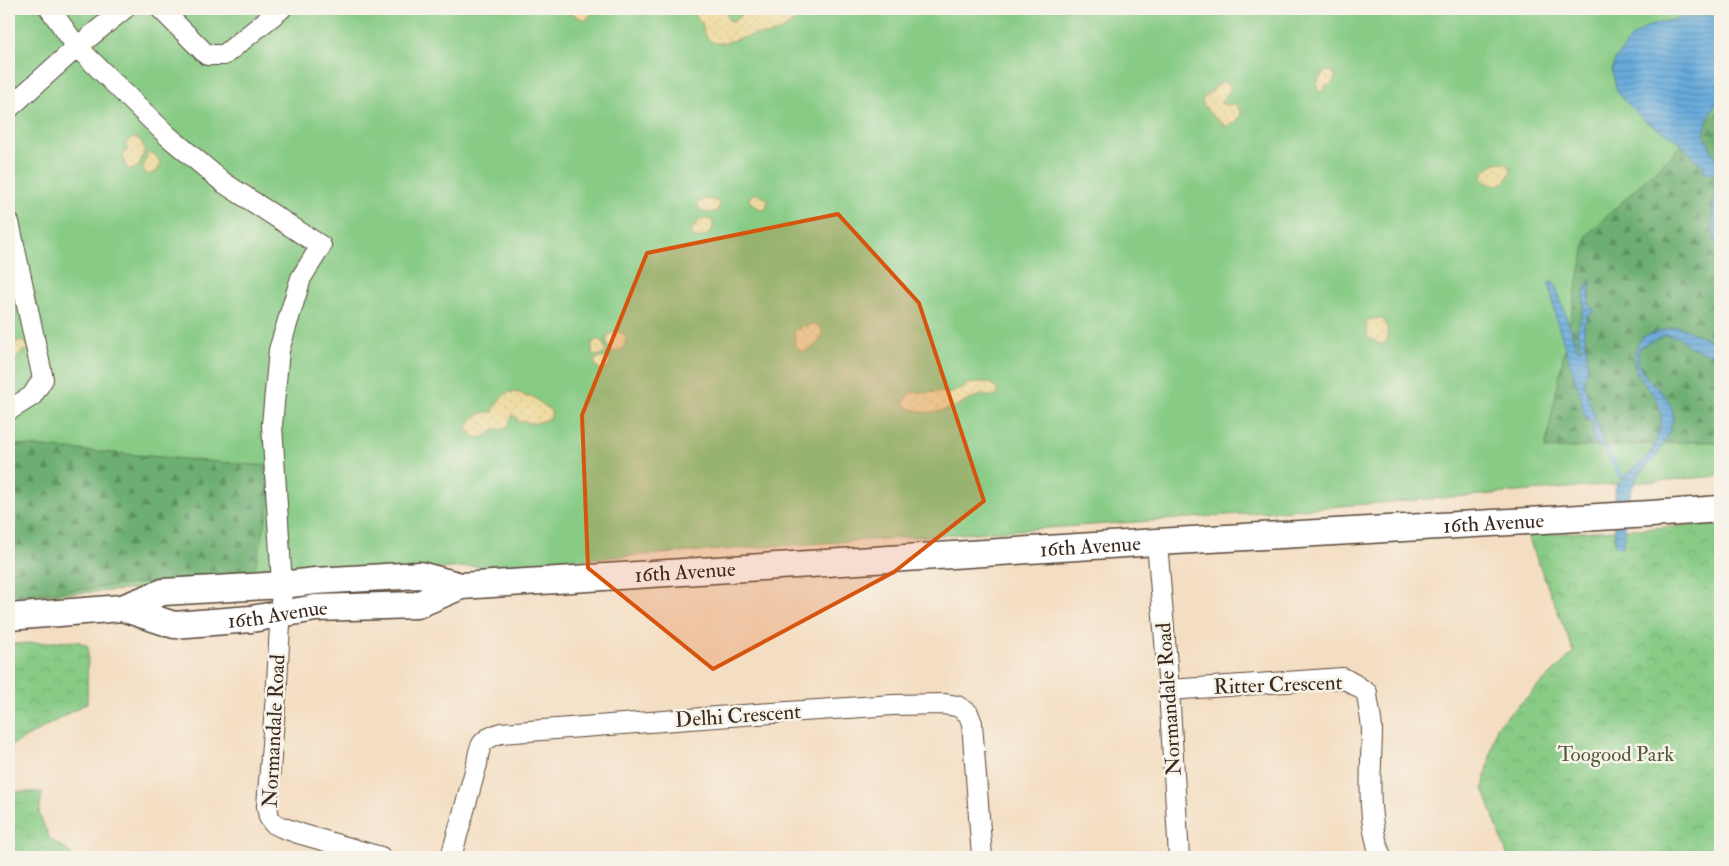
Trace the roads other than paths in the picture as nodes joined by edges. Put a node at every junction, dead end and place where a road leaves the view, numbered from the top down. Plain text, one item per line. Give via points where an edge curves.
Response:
1 (50, 9) edge
2 (124, 9) edge
3 (161, 9) edge
4 (280, 9) edge
5 (77, 47) junction
6 (9, 106) edge
7 (9, 222) edge
8 (9, 409) edge
9 (1720, 508) edge
10 (1157, 542) junction
11 (282, 585) junction
12 (461, 586) junction
13 (122, 608) junction
14 (280, 614) junction
15 (9, 617) edge
16 (1169, 690) junction
17 (381, 857) edge
18 (451, 857) edge
19 (982, 857) edge
20 (1180, 857) edge
21 (1381, 857) edge

1 - 5 street
2 - 5 street
3 - 4 street via 207,56 224,55
5 - 6 street
5 - 11 street, Normandale Road via 169,137 224,183 321,246 301,278 279,350 272,424
7 - 8 street via 43,379 32,396
9 - 10 main road, 16th Avenue
10 - 12 main road, 16th Avenue
10 - 16 street, Normandale Road
11 - 12 main road, 16th Avenue via 420,575
11 - 13 main road, 16th Avenue via 163,592
11 - 14 street, Normandale Road
12 - 14 main road, 16th Avenue via 417,605 316,608
13 - 14 main road, 16th Avenue via 174,625
13 - 15 main road, 16th Avenue
14 - 17 street, Normandale Road via 268,817 281,827
16 - 20 street, Normandale Road
16 - 21 street, Ritter Crescent via 1343,678 1360,687 1367,694 1372,730 1369,796 1374,840
18 - 19 street, Delhi Crescent via 479,751 487,738 501,733 943,704 957,706 968,713 972,722

